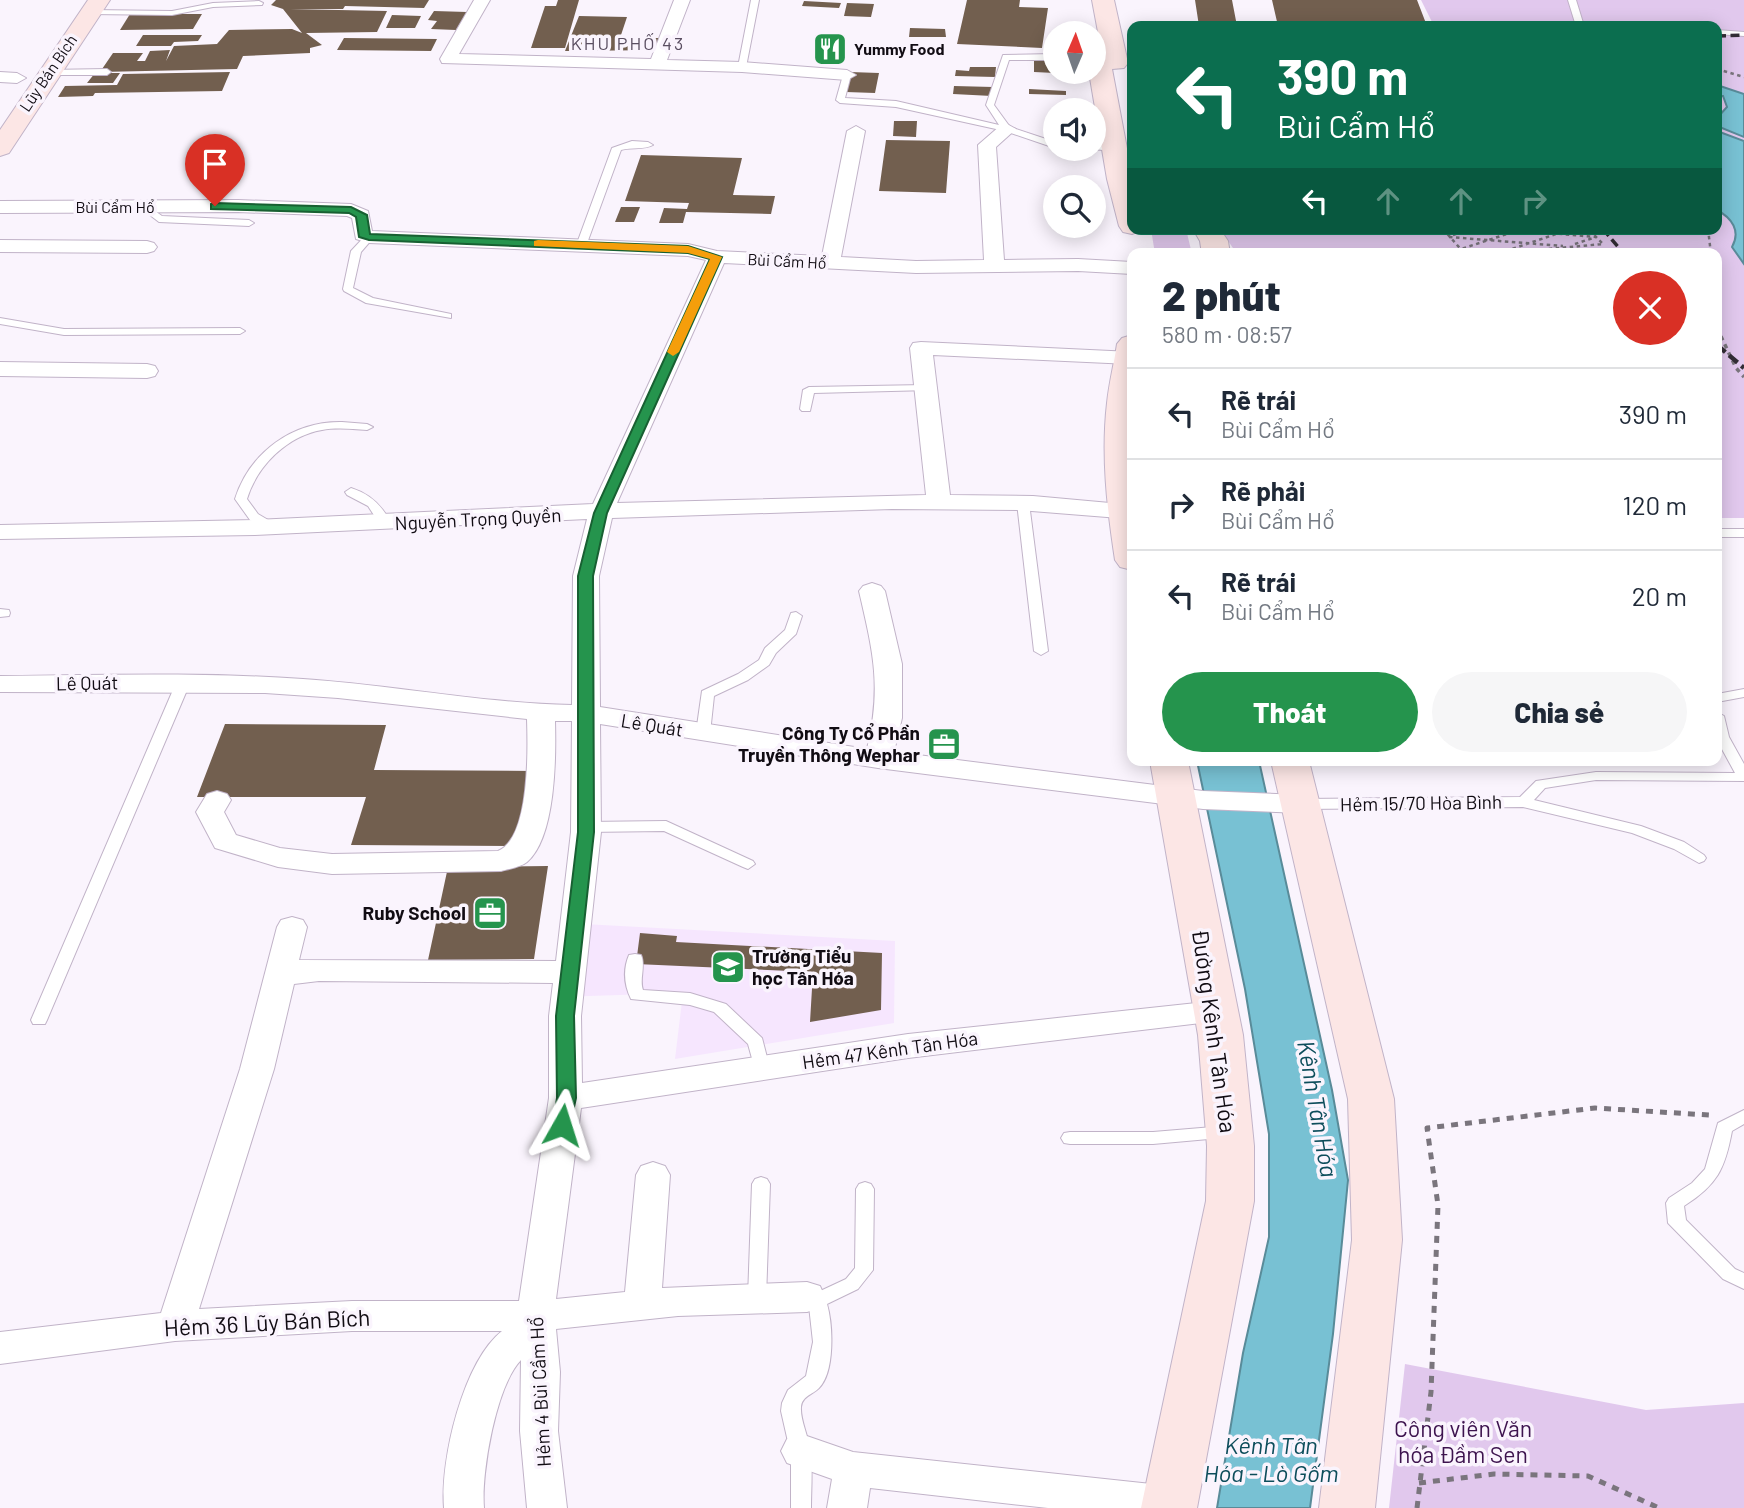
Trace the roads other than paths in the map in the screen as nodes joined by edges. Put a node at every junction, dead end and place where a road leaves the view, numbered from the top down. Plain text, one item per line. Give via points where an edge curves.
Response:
1 (482, 0) edge
2 (682, 0) edge
3 (755, 0) edge
4 (1086, 0) edge
5 (1103, 0) edge
6 (1572, 0) edge
7 (259, 3) dead end
8 (94, 6) edge
9 (1090, 21) edge
10 (1578, 21) edge
11 (1722, 32) edge
12 (1744, 34) edge
13 (1043, 57) edge
14 (657, 65) junction
15 (742, 67) junction
16 (23, 72) edge
17 (107, 72) dead end
18 (847, 75) joint
19 (0, 102) edge
20 (1127, 110) edge
21 (1007, 129) junction
22 (856, 131) dead end
23 (1043, 141) edge
24 (648, 145) dead end
25 (0, 148) edge
26 (1106, 150) edge
27 (1127, 191) edge
28 (0, 207) edge
29 (145, 207) junction
30 (249, 223) dead end
31 (369, 237) junction
32 (0, 246) edge
33 (581, 246) junction
34 (147, 247) dead end
35 (717, 257) junction
36 (830, 264) junction
37 (994, 266) junction
38 (1127, 268) edge
39 (447, 316) dead end
40 (0, 321) edge
41 (240, 331) dead end
42 (1127, 351) edge
43 (0, 369) edge
44 (147, 371) dead end
45 (1127, 373) edge
46 (926, 388) junction
47 (806, 409) dead end
48 (367, 427) dead end
49 (351, 492) dead end
50 (939, 502) junction
51 (1127, 502) edge
52 (1023, 503) junction
53 (1127, 511) edge
54 (601, 513) junction
55 (385, 523) junction
56 (274, 527) junction
57 (0, 532) edge
58 (1722, 533) edge
59 (1744, 533) edge
60 (872, 591) dead end
61 (796, 616) dead end
62 (1041, 651) dead end
63 (183, 683) junction
64 (0, 684) edge
65 (1744, 693) edge
66 (1722, 697) edge
67 (541, 713) junction
68 (584, 713) junction
69 (703, 733) junction
70 (1722, 737) edge
71 (878, 760) junction
72 (1744, 776) edge
73 (1182, 786) edge
74 (1289, 790) edge
75 (217, 800) dead end
76 (1524, 802) junction
77 (586, 827) junction
78 (1699, 858) dead end
79 (748, 864) dead end
80 (292, 927) dead end
81 (635, 959) dead end
82 (570, 971) junction
83 (280, 978) junction
84 (1215, 1012) junction
85 (39, 1020) dead end
86 (762, 1069) junction
87 (566, 1098) junction
88 (1742, 1117) edge
89 (1230, 1132) junction
90 (1070, 1138) dead end
91 (653, 1175) dead end
92 (761, 1184) dead end
93 (865, 1189) dead end
94 (1744, 1282) edge
95 (757, 1298) junction
96 (812, 1299) junction
97 (642, 1304) junction
98 (536, 1322) junction
99 (175, 1326) junction
100 (0, 1348) edge
101 (801, 1451) junction
102 (852, 1469) junction
103 (1170, 1506) edge
104 (464, 1508) edge
105 (547, 1508) edge
106 (801, 1508) edge
107 (847, 1508) edge
108 (1347, 1508) edge

1 - 14 street via 448,59
2 - 14 street
3 - 15 lane
4 - 9 street
5 - 20 street
6 - 10 lane
7 - 8 lane via 173,13
8 - 16 street, Lũy Bán Bích
11 - 12 lane
13 - 21 lane via 1006,57 990,105
14 - 15 street
15 - 18 street
16 - 17 lane
16 - 19 street, Lũy Bán Bích
16 - 25 street, Lũy Bán Bích
18 - 21 lane via 840,100 896,104
21 - 23 lane
21 - 37 street via 987,145
22 - 36 street
24 - 33 lane via 617,148
26 - 27 street
28 - 29 street, Bùi Cẩm Hổ
29 - 30 lane via 159,219
29 - 31 street, Bùi Cẩm Hổ via 351,210 361,215 363,235
31 - 33 street, Bùi Cẩm Hổ
31 - 39 lane via 356,251 348,289 370,300
32 - 34 street
33 - 35 street, Bùi Cẩm Hổ via 688,250
35 - 36 street, Bùi Cẩm Hổ
35 - 54 street, Hẻm 4 Bùi Cầm Hổ
36 - 37 street, Bùi Cẩm Hổ
37 - 38 street, Bùi Cẩm Hổ
40 - 41 lane via 64,331
42 - 46 street via 921,348
43 - 44 street
45 - 51 street via 1120,442
46 - 47 lane via 809,390
46 - 50 street
48 - 56 lane via 318,427 275,449 251,473 241,499 254,517
49 - 55 lane via 368,500
50 - 52 street, Nguyễn Trọng Quyền
50 - 54 street, Nguyễn Trọng Quyền
52 - 53 street, Nguyễn Trọng Quyền
52 - 62 lane
54 - 55 street, Nguyễn Trọng Quyền
54 - 68 street, Hẻm 4 Bùi Cầm Hổ via 586,576
55 - 56 street, Nguyễn Trọng Quyền
56 - 57 street, Nguyễn Trọng Quyền
58 - 59 lane
60 - 71 street via 890,664 888,718
61 - 69 lane via 791,631 764,663 707,694
63 - 64 street, Lê Quát
63 - 67 street, Lê Quát via 304,687
63 - 85 lane
65 - 66 lane
67 - 68 street, Lê Quát
67 - 75 street via 542,757 534,823 516,855 501,861 332,864 278,857 225,841 211,812
68 - 69 street, Lê Quát
68 - 77 street, Hẻm 4 Bùi Cầm Hổ
69 - 71 street, Lê Quát
70 - 72 lane
71 - 73 street, Lê Quát
72 - 76 lane, Hẻm 15/70 Hòa Bình via 1596,776 1541,784
73 - 74 street, Lê Quát
73 - 84 street, Đường Kênh Tân Hóa
74 - 76 lane, Hẻm 15/70 Hòa Bình
74 - 108 street via 1371,1099 1377,1240
76 - 78 lane via 1648,832
77 - 79 lane via 666,826
77 - 82 street, Hẻm 4 Bùi Cầm Hổ
80 - 83 street
81 - 86 lane via 633,983 638,995 690,999 720,1008 756,1042
82 - 83 street via 319,970 289,972
82 - 87 street, Hẻm 4 Bùi Cầm Hổ via 565,1016
83 - 99 street via 257,1069
84 - 86 street, Hẻm 47 Kênh Tân Hóa via 908,1046
84 - 89 street, Đường Kênh Tân Hóa
86 - 87 street, Hẻm 47 Kênh Tân Hóa
87 - 98 street, Hẻm 4 Bùi Cầm Hổ
88 - 94 lane via 1724,1128 1719,1158 1706,1184 1675,1203 1677,1223 1729,1274
89 - 90 lane
89 - 103 street, Đường Kênh Tân Hóa via 1230,1201
91 - 97 street
92 - 95 lane
93 - 96 lane via 864,1270 852,1284
95 - 96 street, Hẻm 36 Lũy Bán Bích
95 - 97 street, Hẻm 36 Lũy Bán Bích
96 - 101 lane via 820,1310 820,1372 800,1389 792,1406 791,1422
97 - 98 street, Hẻm 36 Lũy Bán Bích
98 - 99 street, Hẻm 36 Lũy Bán Bích via 352,1316
98 - 104 street via 497,1362 482,1398 466,1472
98 - 105 street, Hẻm 4 Bùi Cầm Hổ
99 - 100 street, Hẻm 36 Lũy Bán Bích
101 - 102 street
101 - 106 lane
102 - 103 street
102 - 107 street

